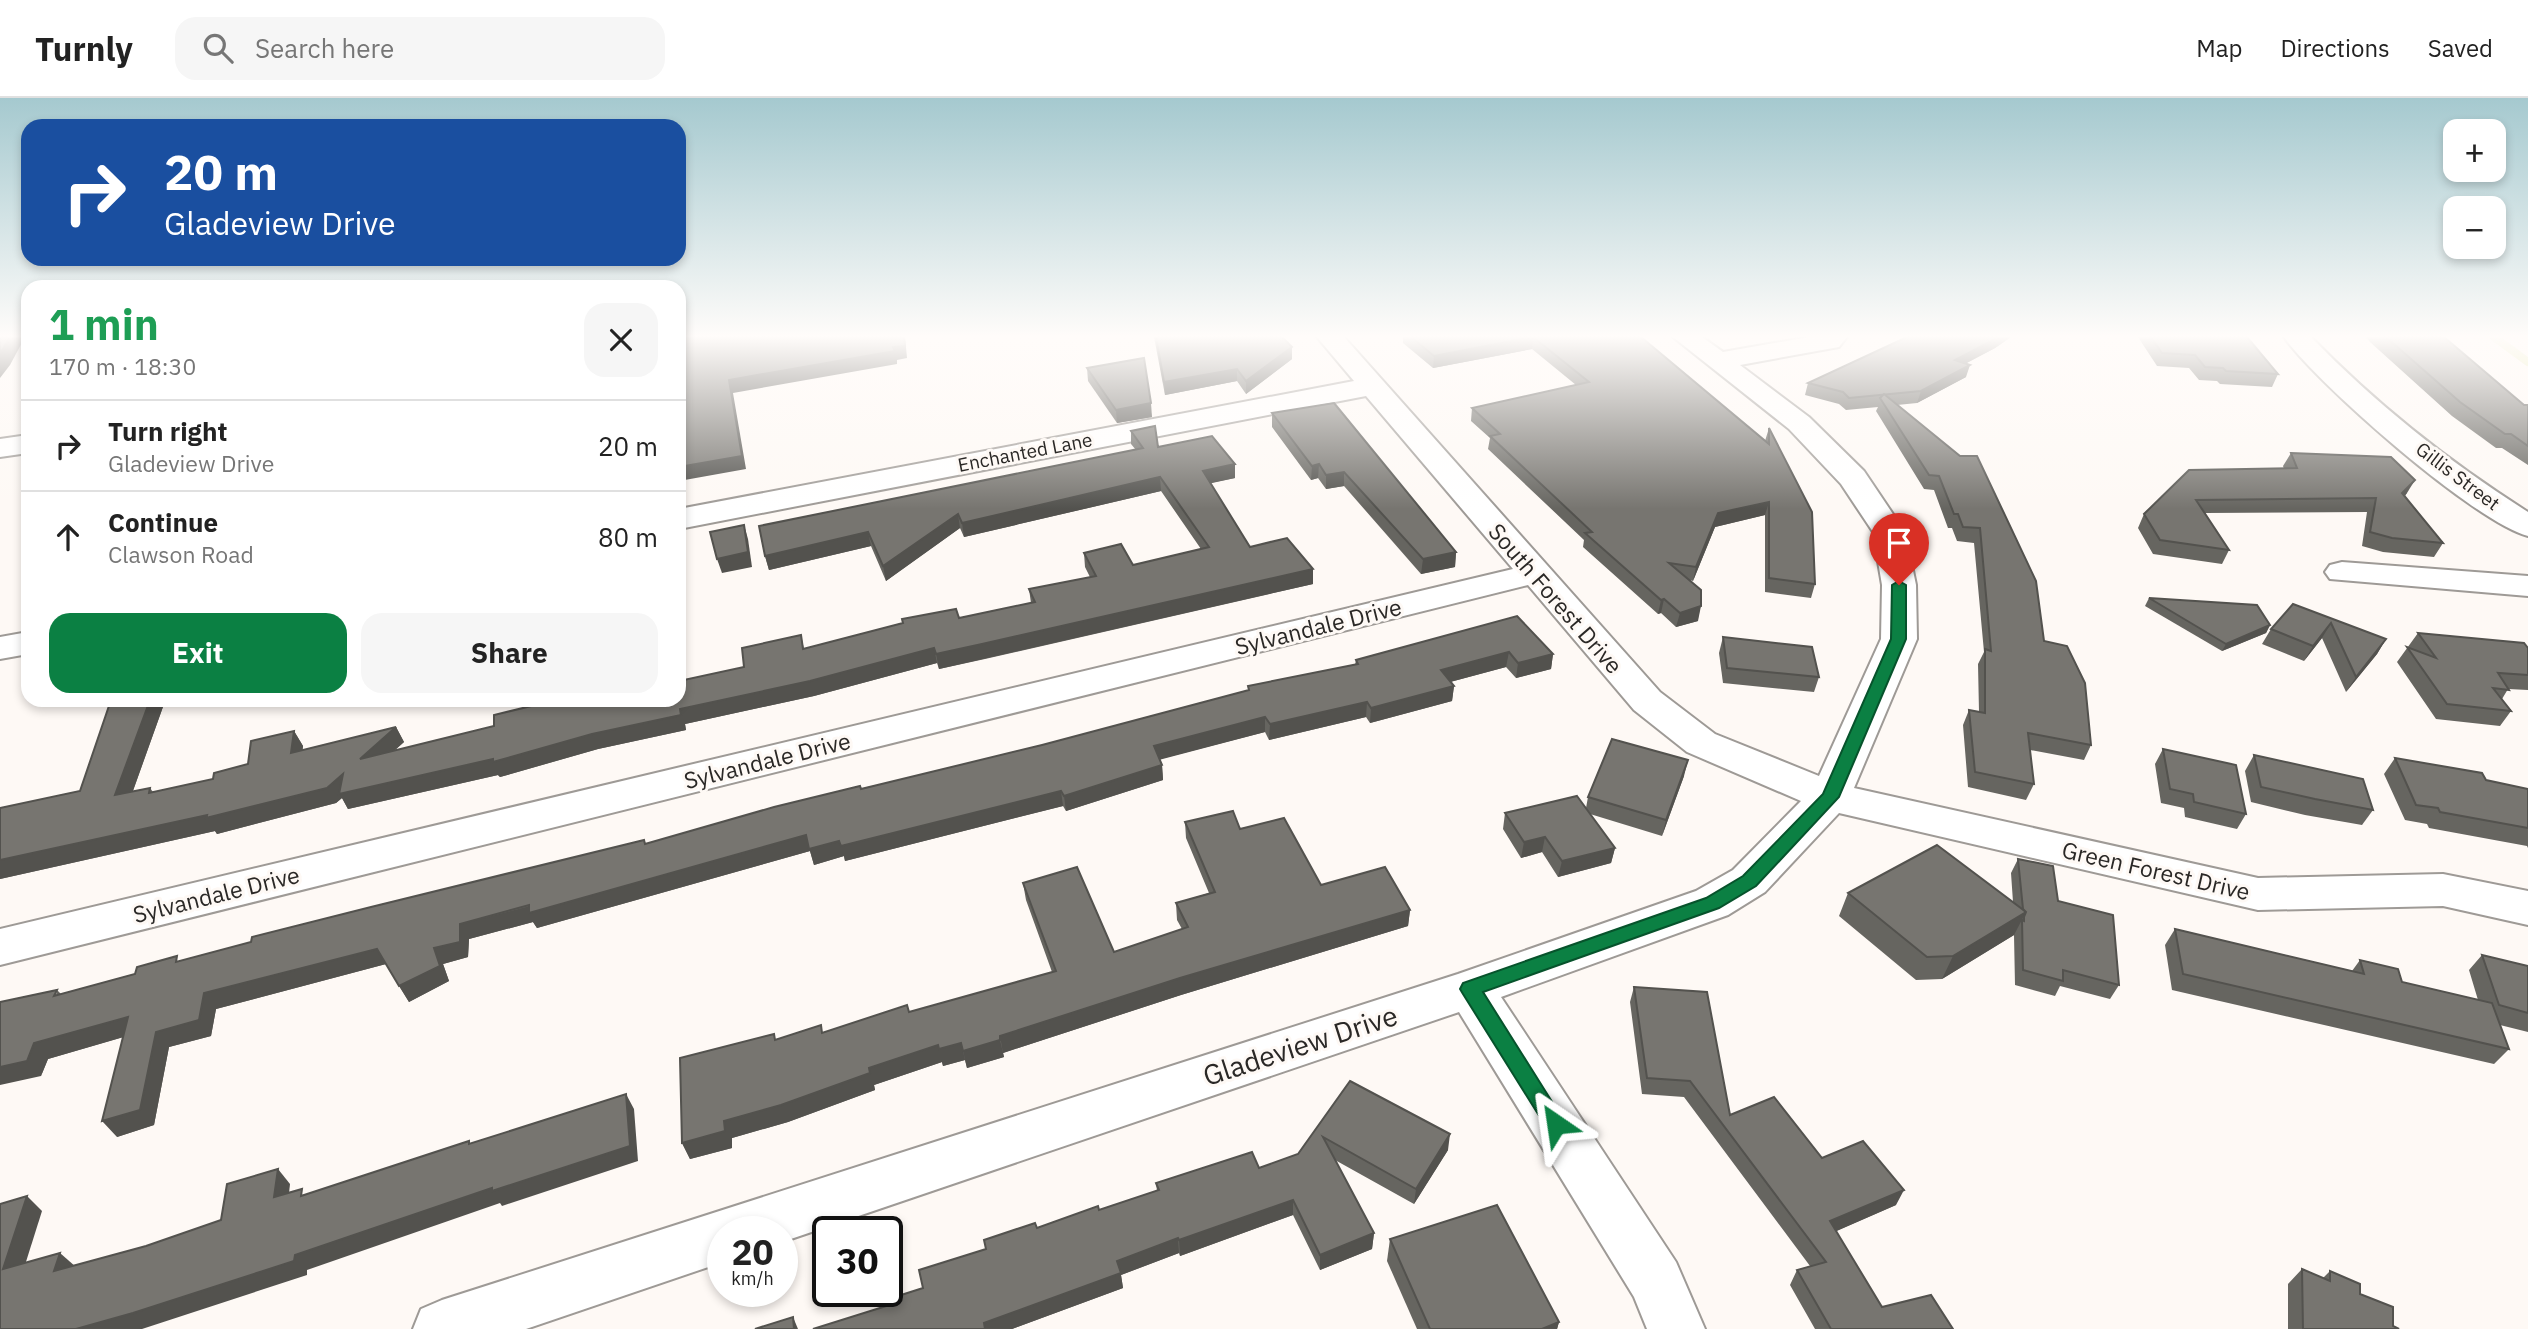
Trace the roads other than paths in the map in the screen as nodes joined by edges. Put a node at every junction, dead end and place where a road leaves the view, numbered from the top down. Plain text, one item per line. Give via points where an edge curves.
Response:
1 (1327, 394) edge
2 (1378, 394) edge
3 (1762, 394) edge
4 (2353, 394) edge
5 (21, 445) edge
6 (0, 448) edge
7 (686, 518) edge
8 (2528, 526) edge
9 (2342, 572) dead end
10 (1533, 573) junction
11 (2528, 586) edge
12 (21, 644) edge
13 (0, 648) edge
14 (1830, 797) junction
15 (2528, 908) edge
16 (0, 947) edge
17 (1470, 989) junction
18 (783, 1216) edge
19 (707, 1241) edge
20 (442, 1329) edge
21 (1676, 1329) edge

1 - 7 street, Enchanted Lane
2 - 10 street, South Forest Drive
3 - 14 street via 1799,423 1853,478 1889,532 1899,585 1899,639
4 - 8 street, Gillis Street
5 - 6 street
9 - 11 street
10 - 14 street, South Forest Drive via 1647,701 1701,743
10 - 16 street, Sylvandale Drive
12 - 13 street
14 - 15 street, Green Forest Drive via 2258,894 2443,890
14 - 17 street, Gladeview Drive via 1749,881 1712,903
17 - 18 street, Gladeview Drive
17 - 21 street via 1656,1282
19 - 20 street

